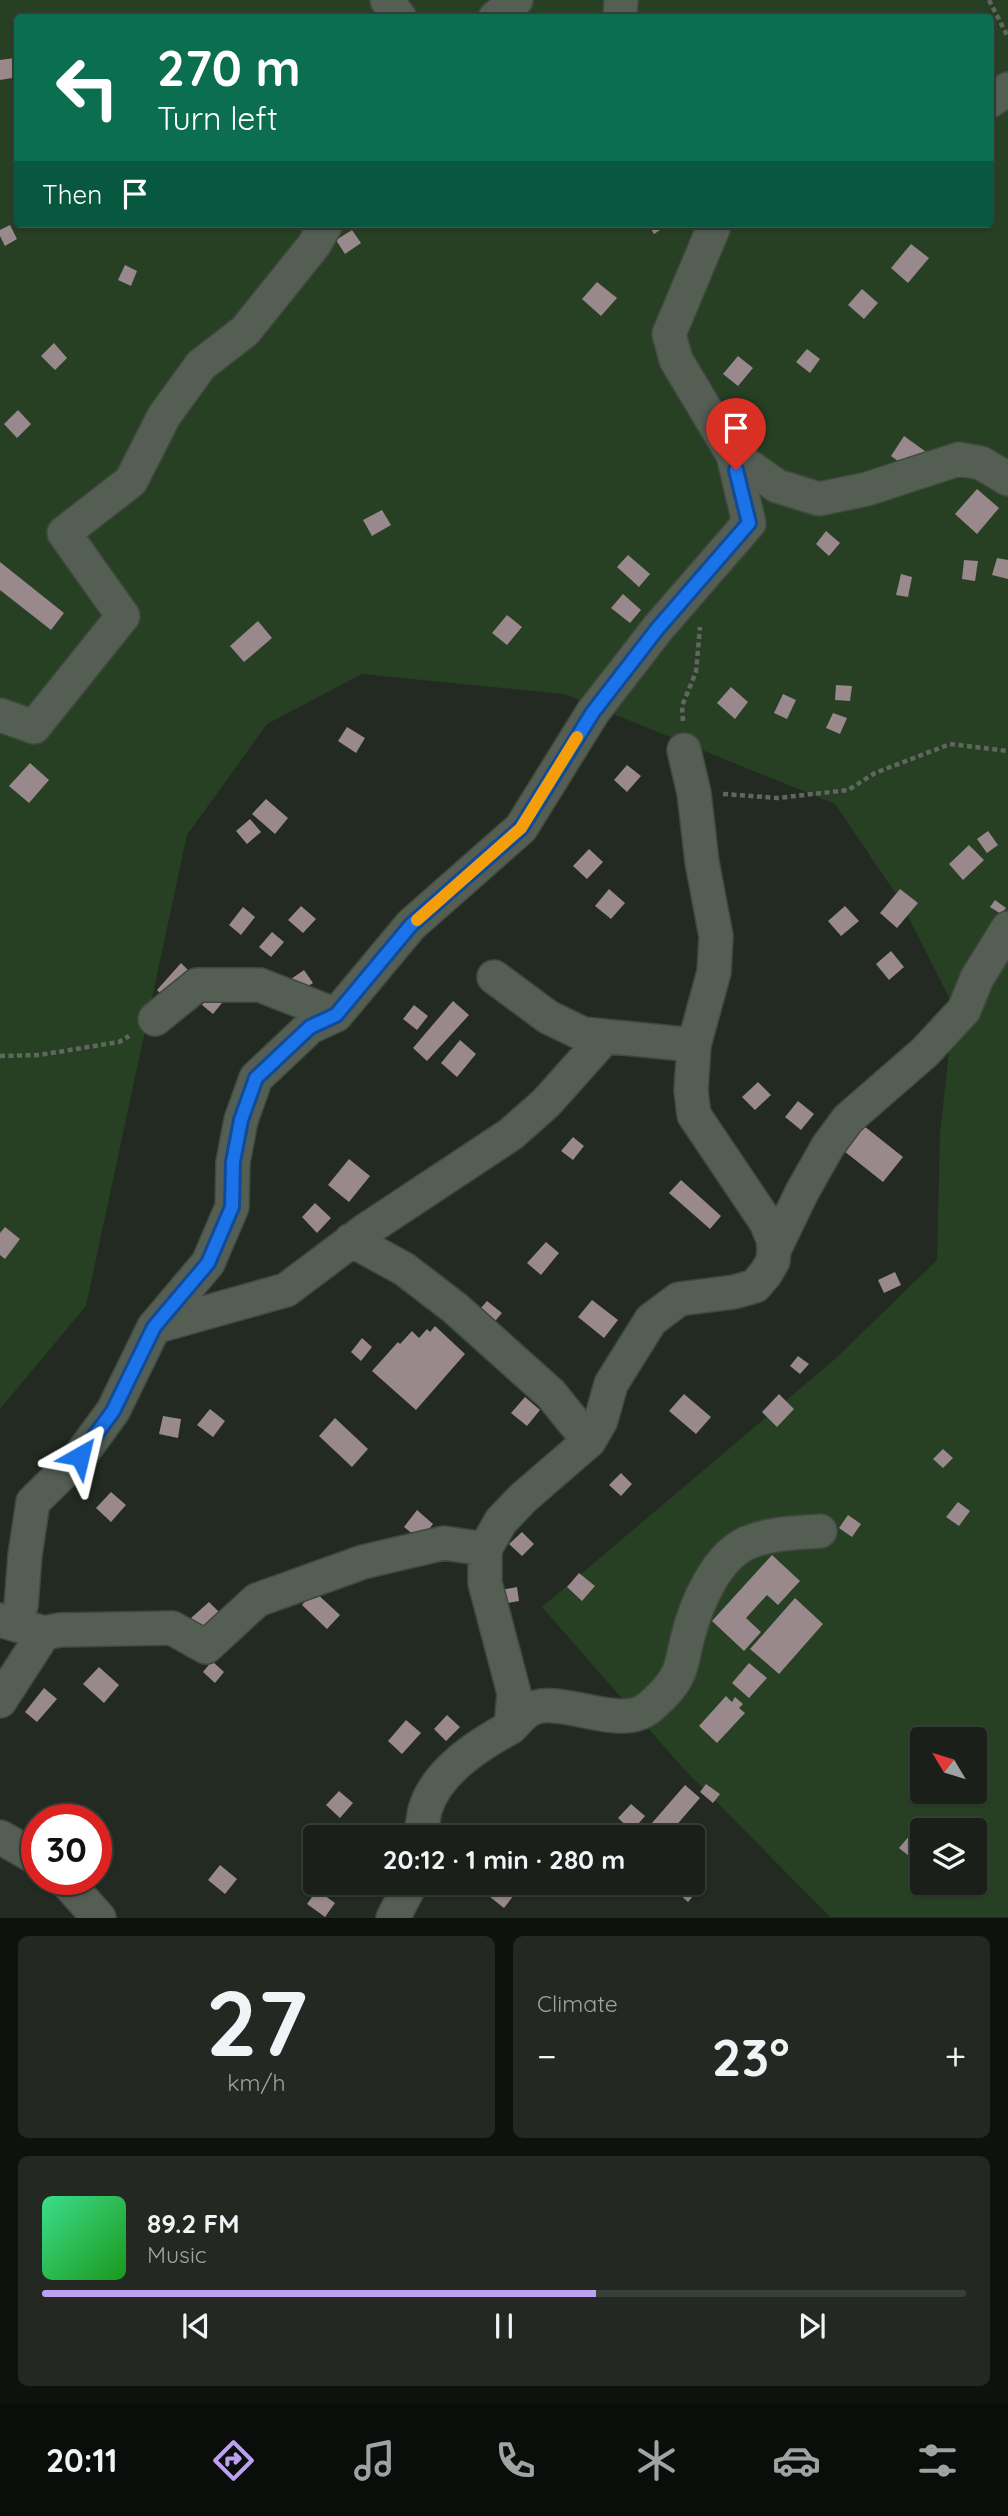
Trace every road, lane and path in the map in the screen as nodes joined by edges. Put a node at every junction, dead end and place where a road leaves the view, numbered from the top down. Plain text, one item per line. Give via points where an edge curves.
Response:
1 (516, 0) edge
2 (989, 0) edge
3 (500, 14) edge
4 (1008, 37) edge
5 (324, 228) edge
6 (718, 228) edge
7 (733, 455) junction
8 (1008, 479) edge
9 (700, 624) dead end
10 (0, 715) edge
11 (684, 750) joint
12 (1008, 751) edge
13 (694, 793) junction
14 (1008, 928) edge
15 (494, 977) dead end
16 (336, 1015) junction
17 (156, 1019) joint
18 (605, 1037) junction
19 (694, 1045) junction
20 (0, 1056) edge
21 (351, 1240) junction
22 (774, 1250) junction
23 (154, 1327) junction
24 (589, 1441) junction
25 (820, 1531) dead end
26 (485, 1549) junction
27 (10, 1613) edge
28 (44, 1633) junction
29 (0, 1701) edge
30 (511, 1727) junction
31 (423, 1825) edge
32 (0, 1837) edge
33 (21, 1849) edge
34 (79, 1895) edge
35 (406, 1895) edge
36 (99, 1917) edge
37 (393, 1917) edge

1 - 3 street
2 - 4 path
5 - 10 street via 245,331 201,365 164,416 131,481 64,533 123,617 34,727
6 - 7 street via 669,334 676,360
7 - 8 street via 777,486 819,499 959,460 981,463
7 - 16 street via 749,523 593,712 521,828 411,925
9 - 11 path via 695,671 682,706
11 - 13 street
12 - 13 path via 950,744 875,773 848,790 819,795 778,799
13 - 19 street via 716,936 715,972
14 - 22 street via 977,978 964,1010 925,1052 848,1119 828,1146
15 - 18 street via 548,1017 583,1034
16 - 17 street via 260,985 197,985
16 - 23 street via 310,1027 256,1078 233,1162 232,1207 208,1263
17 - 20 path via 119,1042 39,1055
18 - 19 street
18 - 21 street via 546,1103 510,1134
19 - 22 street via 694,1115 766,1222
21 - 23 street via 286,1290
21 - 24 street via 404,1269 454,1308 551,1394
22 - 24 street via 773,1261 755,1286 679,1299 651,1320 611,1384 601,1420
23 - 27 street via 113,1411 80,1456 33,1502
24 - 26 street via 523,1498 501,1521
25 - 30 street via 749,1541 729,1557 709,1579 696,1607 678,1674 647,1710 613,1716 554,1705 528,1710
26 - 28 street via 444,1543 363,1562 257,1600 206,1647 172,1628
26 - 30 street via 485,1583 514,1693
27 - 28 street
28 - 29 street
30 - 31 street via 458,1763 437,1787
32 - 33 street
34 - 36 street
35 - 37 street

